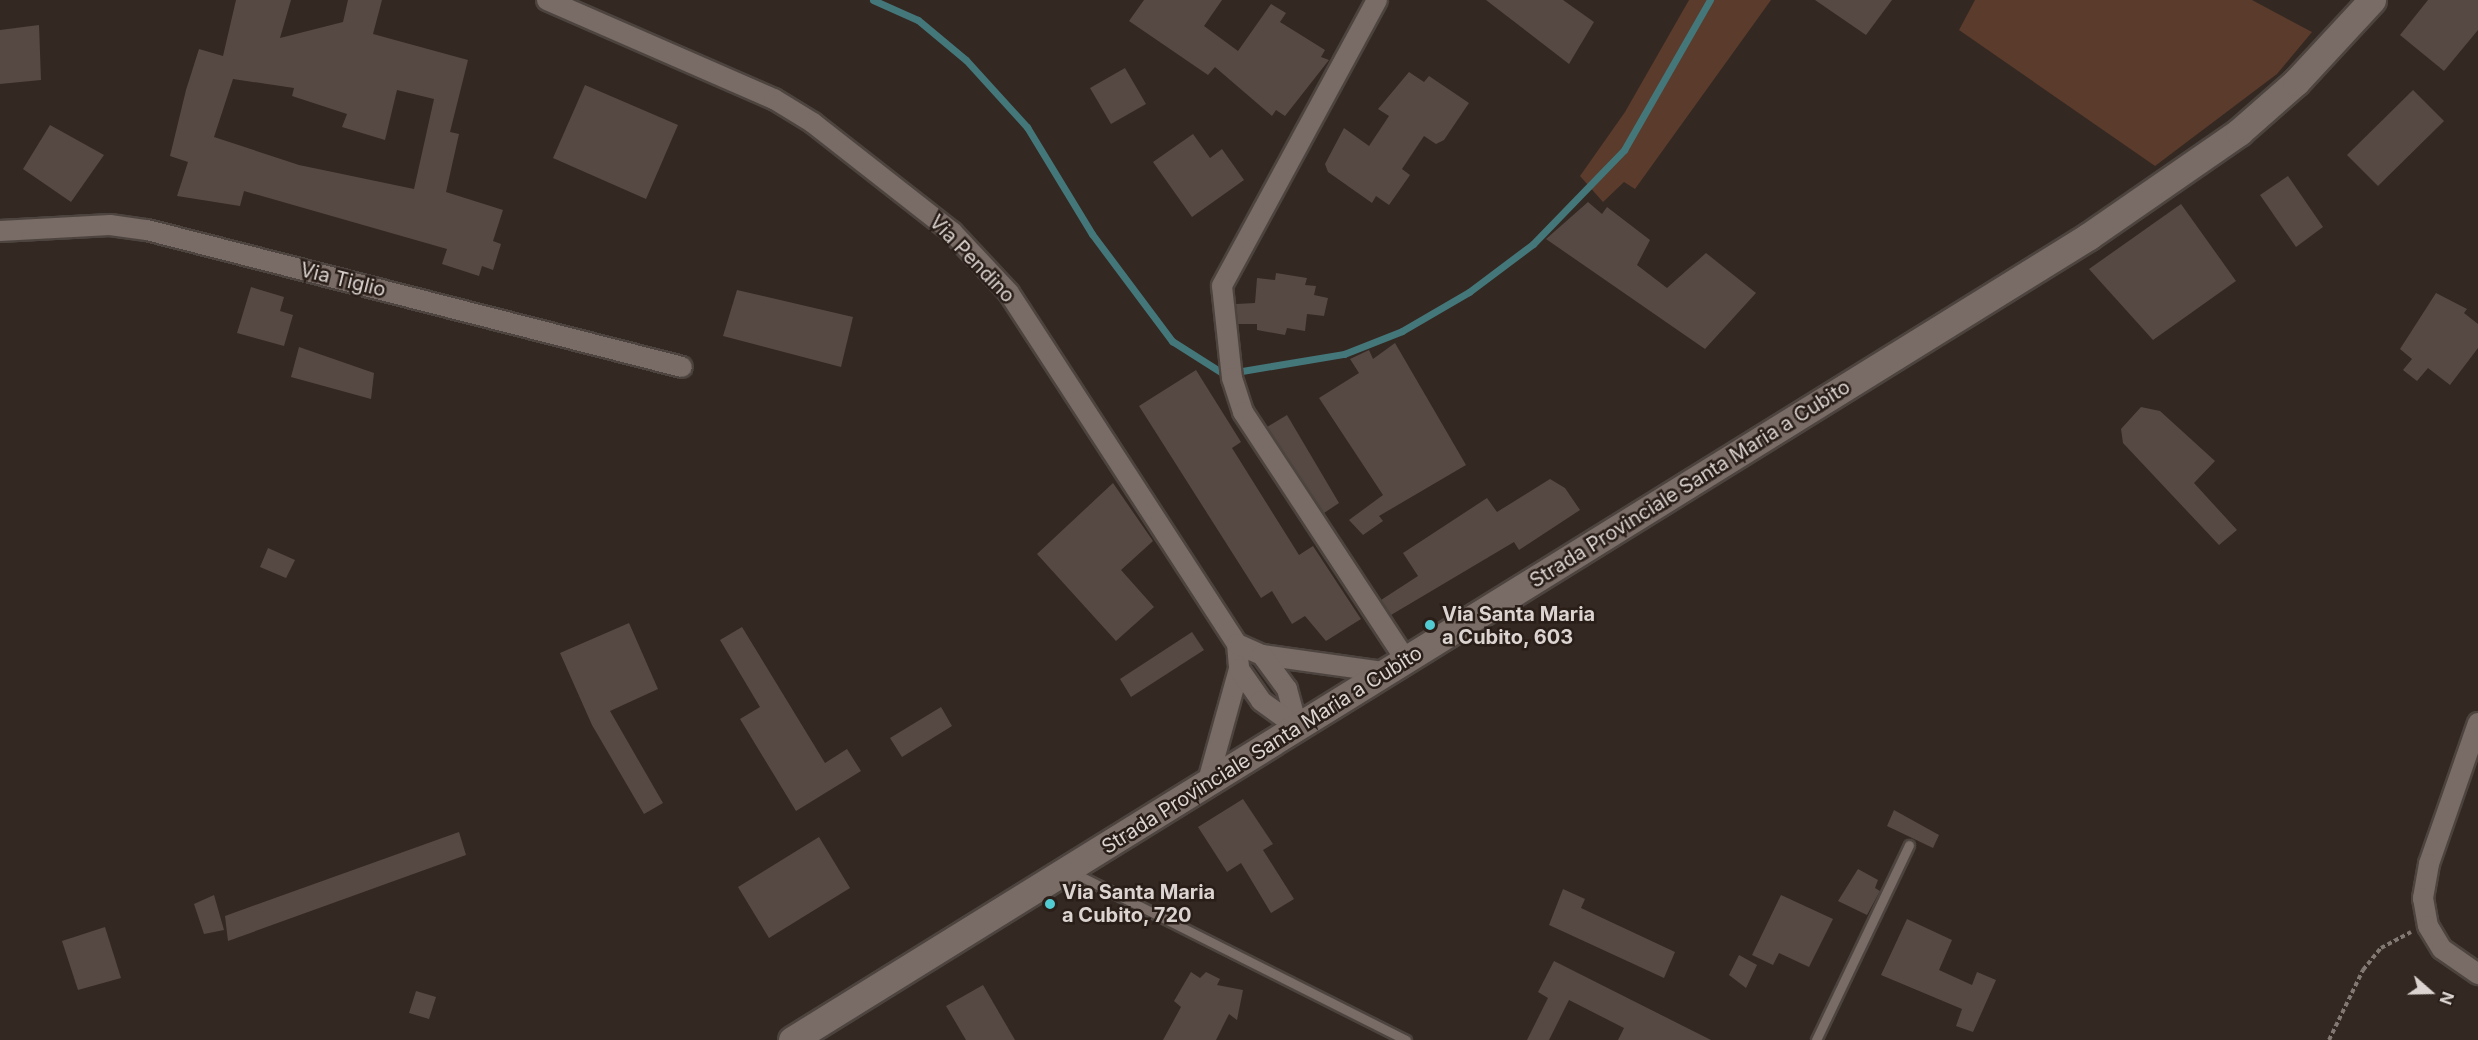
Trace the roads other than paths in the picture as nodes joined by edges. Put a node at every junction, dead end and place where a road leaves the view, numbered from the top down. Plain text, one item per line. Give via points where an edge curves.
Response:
1 (547, 0) edge
2 (1377, 0) edge
3 (2372, 0) edge
4 (0, 231) edge
5 (682, 367) dead end
6 (1237, 644) junction
7 (1262, 655) junction
8 (1396, 666) junction
9 (1239, 669) junction
10 (2478, 723) edge
11 (1297, 727) junction
12 (1207, 784) junction
13 (1909, 845) dead end
14 (1068, 870) junction
15 (2478, 974) edge
16 (792, 1040) edge
17 (1406, 1040) edge
18 (1816, 1040) edge

1 - 6 street, Via Pendino via 774,99 952,232 1009,292
2 - 8 street via 1222,286 1231,370 1243,412
3 - 8 main road, Strada Provinciale Santa Maria a Cubito via 2320,58 2239,132 2090,236
4 - 5 street, Via Tiglio via 110,225 147,230
6 - 7 street
6 - 9 street, Via Pendino
7 - 8 street
7 - 11 street via 1287,689
8 - 11 main road, Strada Provinciale Santa Maria a Cubito
9 - 11 street, Via Pendino via 1261,701
9 - 12 street, Via Pendino
10 - 15 street via 2428,864 2423,898 2427,926 2442,949
11 - 12 main road, Strada Provinciale Santa Maria a Cubito
12 - 14 main road, Strada Provinciale Santa Maria a Cubito
13 - 18 lane
14 - 16 main road, Strada Provinciale Santa Maria a Cubito
14 - 17 lane

